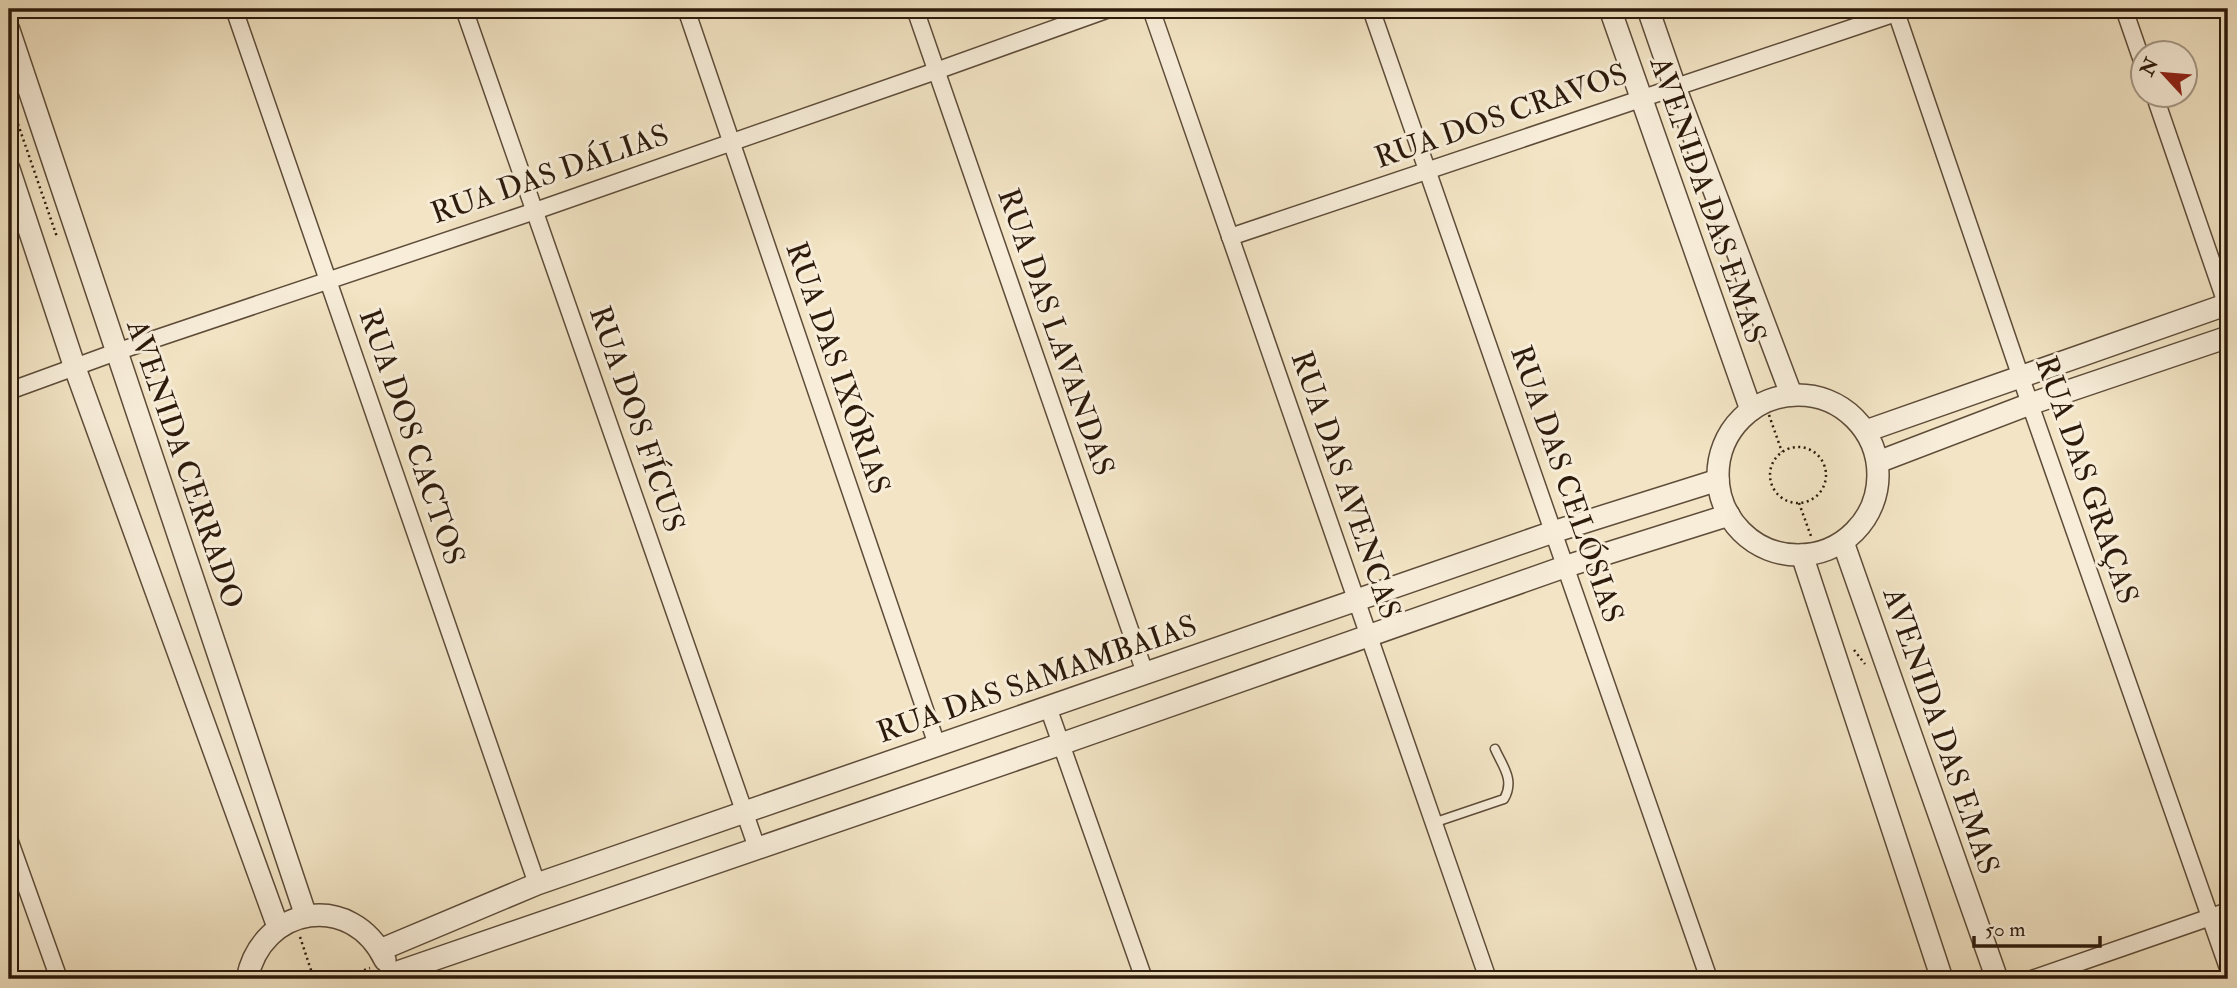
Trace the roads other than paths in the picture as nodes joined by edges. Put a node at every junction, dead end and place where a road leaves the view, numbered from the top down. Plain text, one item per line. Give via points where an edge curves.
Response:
1 (234, 9) edge
2 (464, 9) edge
3 (686, 9) edge
4 (915, 9) edge
5 (1109, 9) edge
6 (1151, 9) edge
7 (1371, 9) edge
8 (1610, 9) edge
9 (1648, 9) edge
10 (2124, 9) edge
11 (1900, 10) edge
12 (9, 30) edge
13 (2135, 38) edge
14 (936, 71) junction
15 (1675, 87) junction
16 (1641, 99) junction
17 (2159, 108) edge
18 (732, 141) junction
19 (9, 169) edge
20 (1428, 170) junction
21 (535, 211) junction
22 (1230, 237) junction
23 (327, 280) junction
24 (2228, 306) edge
25 (2228, 337) edge
26 (116, 352) junction
27 (75, 368) junction
28 (2021, 375) junction
29 (9, 391) edge
30 (1791, 394) junction
31 (2030, 404) junction
32 (1751, 410) junction
33 (1866, 431) junction
34 (1878, 462) junction
35 (1718, 480) junction
36 (1729, 515) junction
37 (1553, 532) junction
38 (1843, 542) junction
39 (1810, 554) junction
40 (1567, 566) junction
41 (1356, 601) junction
42 (1368, 637) junction
43 (1144, 673) junction
44 (1048, 707) junction
45 (1060, 744) junction
46 (937, 746) junction
47 (1495, 749) dead end
48 (745, 812) junction
49 (1433, 823) junction
50 (9, 839) edge
51 (757, 848) junction
52 (537, 884) junction
53 (2228, 911) edge
54 (306, 916) junction
55 (2210, 918) junction
56 (278, 927) junction
57 (386, 966) edge
58 (2228, 968) edge
59 (59, 979) edge
60 (247, 979) edge
61 (1144, 979) edge
62 (1488, 979) edge
63 (1709, 979) edge
64 (1942, 979) edge
65 (1997, 979) edge
66 (2032, 979) edge

1 - 23 street, RUA DOS CACTOS
2 - 21 street, RUA DOS FÍCUS
3 - 18 street, RUA DAS IXÓRIAS
4 - 14 street, RUA DAS LAVANDAS
5 - 14 street, RUA DAS DÁLIAS
6 - 22 street, RUA DAS AVENCAS
7 - 20 street, RUA DAS CELÓSIAS
8 - 16 street, AVENIDA DAS EMAS
9 - 15 street, AVENIDA DAS EMAS
10 - 13 street
11 - 15 street, RUA DOS CRAVOS
11 - 28 street, RUA DAS GRAÇAS
12 - 26 street, AVENIDA CERRADO
14 - 18 street, RUA DAS DÁLIAS
14 - 43 street, RUA DAS LAVANDAS
15 - 16 street, RUA DOS CRAVOS
15 - 30 street, AVENIDA DAS EMAS
16 - 20 street, RUA DOS CRAVOS
16 - 32 street, AVENIDA DAS EMAS
17 - 24 street
18 - 21 street, RUA DAS DÁLIAS
18 - 46 street, RUA DAS IXÓRIAS
19 - 27 street
20 - 22 street, RUA DOS CRAVOS
20 - 37 street, RUA DAS CELÓSIAS
21 - 23 street, RUA DAS DÁLIAS
21 - 48 street, RUA DOS FÍCUS
22 - 41 street, RUA DAS AVENCAS
23 - 26 street, RUA DAS DÁLIAS
23 - 52 street, RUA DOS CACTOS
24 - 28 street
25 - 31 street
26 - 27 street, RUA DAS DÁLIAS
26 - 54 street, AVENIDA CERRADO
27 - 29 street, RUA DAS DÁLIAS
27 - 56 street
28 - 31 street, RUA DAS GRAÇAS
28 - 33 street
30 - 32 street
30 - 33 street via 1842,406
31 - 34 street
31 - 55 street, RUA DAS GRAÇAS
32 - 35 street via 1723,448
33 - 34 street
34 - 38 street via 1879,481 1868,515
35 - 36 street
35 - 37 street, RUA DAS SAMAMBAIAS
36 - 39 street via 1760,546 1788,555
36 - 40 street
37 - 40 street, RUA DAS CELÓSIAS
37 - 41 street, RUA DAS SAMAMBAIAS
38 - 39 street
38 - 65 street, AVENIDA DAS EMAS
39 - 64 street
40 - 42 street
40 - 63 street, RUA DAS CELÓSIAS
41 - 42 street, RUA DAS AVENCAS
41 - 43 street, RUA DAS SAMAMBAIAS
42 - 45 street
42 - 49 street, RUA DAS AVENCAS
43 - 44 street, RUA DAS SAMAMBAIAS
44 - 45 street
44 - 46 street, RUA DAS SAMAMBAIAS
45 - 51 street
45 - 61 street
46 - 48 street, RUA DAS SAMAMBAIAS
47 - 49 lane via 1510,789 1504,799
48 - 51 street, RUA DOS FÍCUS
48 - 52 street, RUA DAS SAMAMBAIAS
49 - 62 street, RUA DAS AVENCAS
50 - 59 street
51 - 57 street
52 - 57 street, RUA DAS SAMAMBAIAS
53 - 55 street
54 - 56 street
54 - 57 street via 349,922 366,933
55 - 58 street, RUA DAS GRAÇAS
55 - 66 street
56 - 60 street via 263,941

